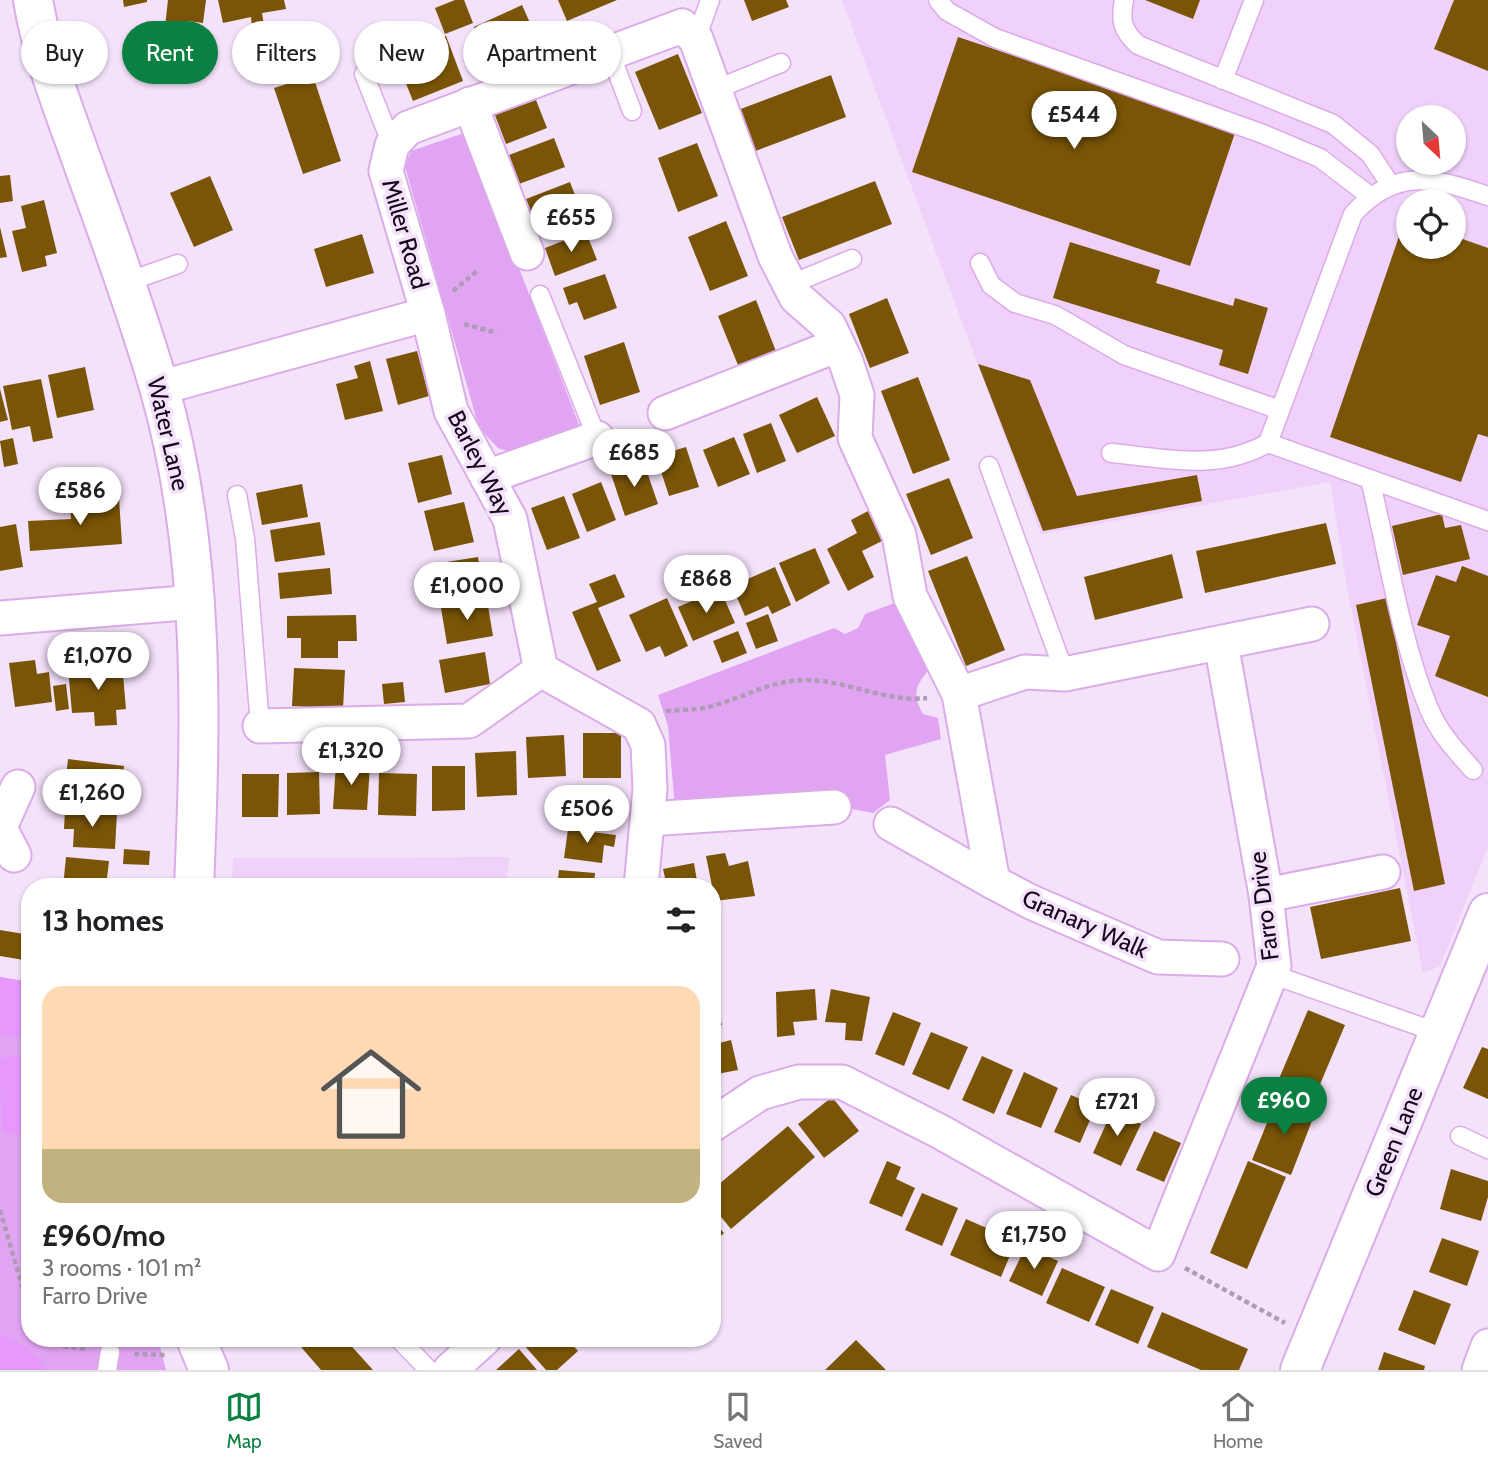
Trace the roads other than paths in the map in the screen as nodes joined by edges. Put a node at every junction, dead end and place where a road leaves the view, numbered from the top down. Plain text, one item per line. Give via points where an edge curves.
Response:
1 (33, 0) edge
2 (710, 0) edge
3 (937, 0) edge
4 (1124, 0) edge
5 (1254, 0) edge
6 (696, 39) junction
7 (621, 49) edge
8 (781, 63) dead end
9 (1223, 80) junction
10 (621, 82) edge
11 (369, 84) edge
12 (525, 84) edge
13 (714, 90) junction
14 (470, 104) junction
15 (632, 111) dead end
16 (392, 145) junction
17 (1390, 184) junction
18 (1370, 196) junction
19 (1488, 196) edge
20 (527, 253) dead end
21 (852, 259) dead end
22 (980, 263) dead end
23 (178, 264) dead end
24 (124, 283) junction
25 (789, 285) junction
26 (540, 295) dead end
27 (428, 314) junction
28 (838, 345) junction
29 (159, 388) junction
30 (1280, 410) junction
31 (665, 413) dead end
32 (597, 438) joint
33 (1268, 443) junction
34 (1111, 453) dead end
35 (989, 466) dead end
36 (487, 477) junction
37 (1370, 479) junction
38 (237, 495) dead end
39 (1488, 521) edge
40 (195, 602) junction
41 (0, 618) edge
42 (1312, 624) dead end
43 (1220, 643) junction
44 (541, 670) junction
45 (1065, 674) junction
46 (959, 694) junction
47 (260, 726) joint
48 (1473, 770) dead end
49 (18, 787) dead end
50 (834, 807) dead end
51 (648, 819) junction
52 (891, 824) dead end
53 (5, 836) edge
54 (1382, 872) dead end
55 (194, 878) edge
56 (642, 878) edge
57 (993, 882) junction
58 (1266, 895) junction
59 (1488, 913) edge
60 (1222, 959) dead end
61 (1271, 974) junction
62 (1438, 1033) junction
63 (721, 1119) edge
64 (1460, 1136) dead end
65 (1488, 1149) edge
66 (1488, 1346) edge
67 (407, 1347) edge
68 (475, 1347) edge
69 (429, 1370) edge
70 (450, 1370) edge
71 (1300, 1370) edge
72 (1479, 1370) edge

1 - 24 street, Water Lane via 57,98
2 - 6 lane
3 - 18 lane via 947,11 995,38 1321,158
4 - 9 lane via 1121,20 1138,45
5 - 9 lane
6 - 7 street, Miller Road via 682,26
6 - 13 street
8 - 13 lane
9 - 17 lane via 1333,124 1370,154
10 - 15 lane
11 - 16 lane
12 - 14 street, Miller Road
13 - 25 street
14 - 16 street, Miller Road via 408,128
14 - 20 street
16 - 27 street, Miller Road via 386,171
17 - 18 lane
17 - 19 lane via 1415,179 1440,182
18 - 30 lane via 1353,214 1341,242
21 - 25 lane
22 - 30 lane via 991,285 1015,303 1055,315 1124,355
23 - 24 lane
24 - 29 street, Water Lane
25 - 28 street via 796,297 830,326
26 - 32 lane
27 - 29 street, Miller Road
27 - 36 street, Barley Way via 451,411
28 - 31 street
28 - 46 street, Granary Walk via 857,395 855,438 899,535 910,596
29 - 40 street, Water Lane via 188,521
30 - 33 lane
32 - 36 street
33 - 34 lane via 1248,454 1210,463
33 - 37 lane
35 - 45 lane
36 - 44 street, Barley Way via 510,519
37 - 39 lane
37 - 48 lane via 1429,711 1447,741
38 - 47 lane via 245,538
40 - 41 street
40 - 55 street, Water Lane via 199,692
42 - 43 street
43 - 45 street
43 - 58 street, Farro Drive
44 - 47 street via 469,721
44 - 51 street via 639,724 649,745
45 - 46 street via 1026,672
46 - 57 street, Granary Walk
49 - 53 street
50 - 51 street
51 - 56 street
52 - 57 street, Granary Walk
54 - 58 street
57 - 60 street, Granary Walk via 1158,957
58 - 61 street, Farro Drive
59 - 62 street, Green Lane
61 - 62 lane
61 - 63 street, Farro Drive via 1158,1254 842,1082 799,1082 760,1093
62 - 71 street, Green Lane
64 - 65 lane
66 - 72 street
67 - 69 lane
68 - 70 street

